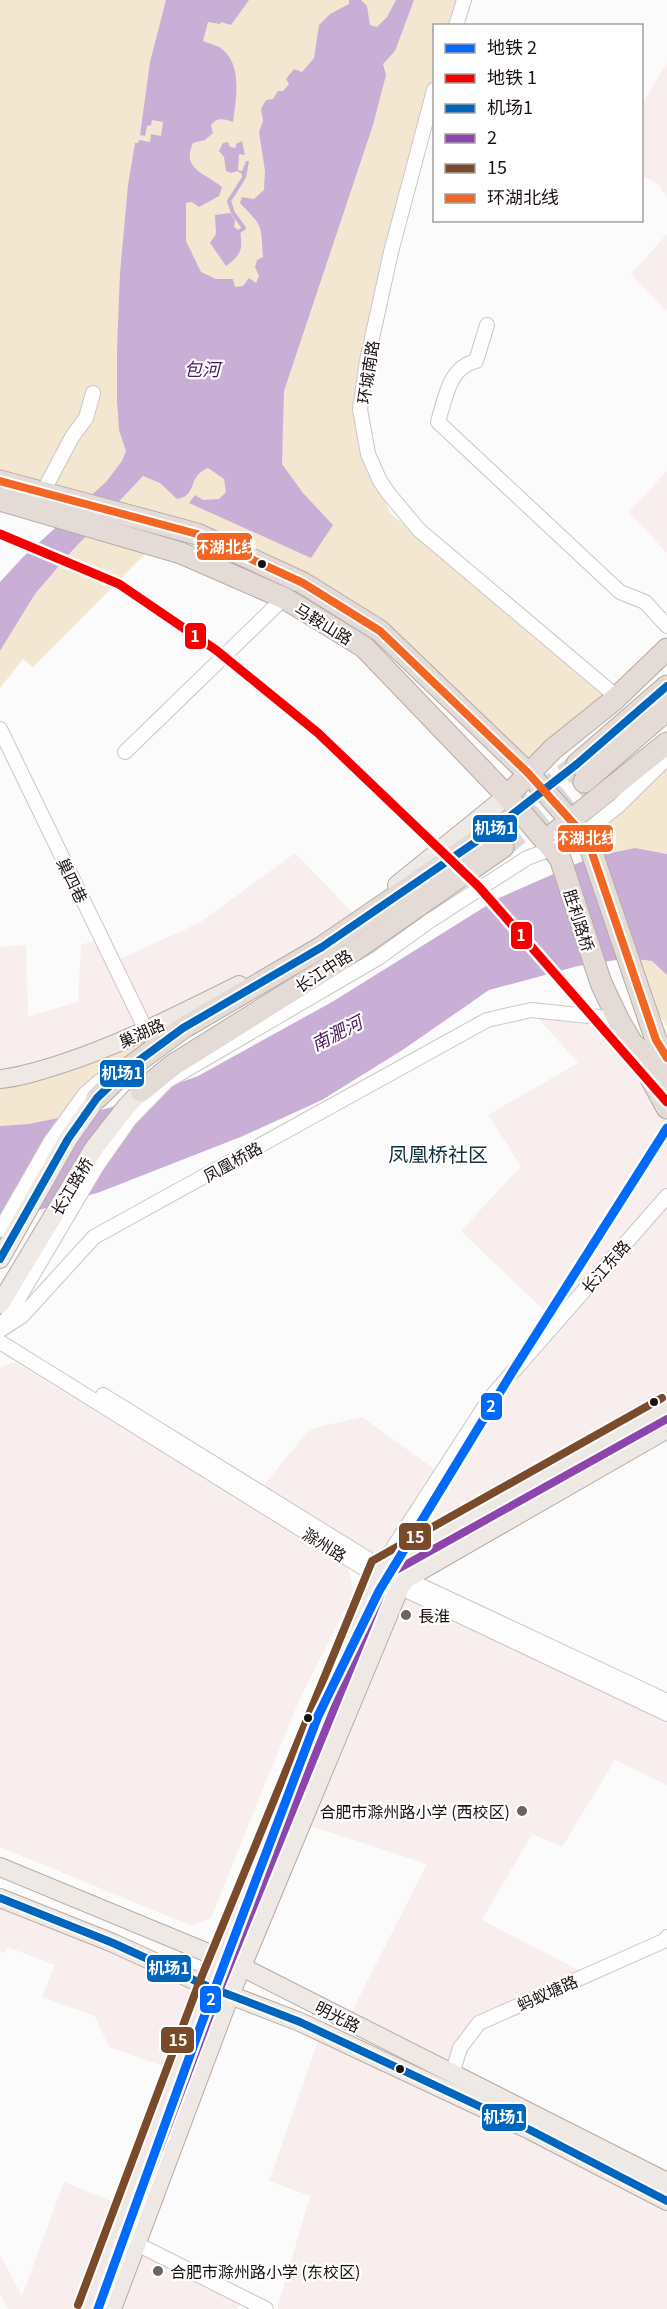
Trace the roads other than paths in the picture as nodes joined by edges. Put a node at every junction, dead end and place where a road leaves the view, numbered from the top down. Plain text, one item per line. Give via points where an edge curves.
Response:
1 (464, 0) edge
2 (457, 24) edge
3 (433, 97) edge
4 (488, 325) dead end
5 (93, 393) dead end
6 (0, 470) edge
7 (6, 497) edge
8 (55, 502) junction
9 (284, 598) junction
10 (667, 626) edge
11 (667, 649) edge
12 (667, 686) edge
13 (617, 697) junction
14 (667, 710) edge
15 (0, 729) edge
16 (667, 743) edge
17 (125, 752) dead end
18 (667, 758) edge
19 (528, 773) junction
20 (507, 796) junction
21 (577, 827) junction
22 (552, 849) junction
23 (592, 857) joint
24 (633, 978) junction
25 (260, 983) junction
26 (208, 1000) junction
27 (195, 1013) junction
28 (618, 1019) junction
29 (667, 1026) edge
30 (146, 1030) junction
31 (632, 1043) junction
32 (667, 1058) edge
33 (667, 1078) edge
34 (0, 1079) edge
35 (141, 1091) joint
36 (91, 1096) junction
37 (667, 1108) edge
38 (667, 1196) edge
39 (0, 1230) edge
40 (0, 1259) edge
41 (9, 1296) edge
42 (0, 1330) edge
43 (0, 1342) edge
44 (667, 1407) edge
45 (667, 1429) edge
46 (378, 1571) junction
47 (403, 1583) junction
48 (667, 1701) edge
49 (667, 1714) edge
50 (0, 1866) edge
51 (0, 1898) edge
52 (667, 1937) edge
53 (220, 1959) junction
54 (242, 1967) junction
55 (208, 1987) junction
56 (230, 1995) junction
57 (452, 2074) junction
58 (667, 2182) edge
59 (667, 2201) edge
60 (137, 2244) junction
61 (88, 2309) edge
62 (112, 2309) edge
63 (266, 2309) edge

1 - 2 street
3 - 13 street, 环城南路 via 391,252 367,362 360,409 368,454 388,494 419,530
4 - 10 street via 476,362 466,363 452,378 438,423 620,592 645,602
5 - 8 street via 86,418 72,437
6 - 8 highway
7 - 8 highway, 马鞍山路
8 - 9 highway, 马鞍山路 via 107,532 181,553
8 - 19 highway, 马鞍山路 via 119,513 197,534 303,583 380,631
9 - 17 street
9 - 20 highway, 马鞍山路 via 364,647
11 - 13 highway
12 - 14 highway via 581,773
13 - 19 highway
15 - 30 street, 巢四巷
16 - 21 highway
18 - 21 street via 619,804
19 - 20 highway
19 - 21 highway, 马鞍山路
20 - 22 highway, 马鞍山路
20 - 26 main road, 巢湖路 via 356,916 282,963
21 - 22 highway
21 - 23 highway, 马鞍山路
22 - 28 highway, 胜利路桥
22 - 41 street via 527,858 378,958 167,1081 130,1119
23 - 24 highway, 胜利路桥
24 - 29 highway
24 - 32 highway via 656,1040
25 - 27 street
25 - 35 highway, 长江中路 via 497,839 339,960 173,1065
25 - 36 highway, 长江中路 via 183,1028
26 - 27 street
26 - 30 main road, 巢湖路
27 - 30 street
27 - 36 street via 117,1066
28 - 31 highway, 胜利路桥
28 - 42 street, 凤凰桥路 via 531,1010 487,1020 94,1238 22,1316
30 - 34 main road, 巢湖路 via 85,1056
31 - 33 highway
31 - 37 highway, 胜利路桥
35 - 41 main road, 长江路桥 via 94,1148
36 - 39 street via 51,1141
36 - 40 main road, 长江路桥
38 - 46 street, 长江东路 via 490,1398
41 - 42 street
42 - 46 street, 滁州路
43 - 46 street, 滁州路
44 - 46 main road
45 - 47 main road
46 - 47 street, 滁州路
46 - 53 main road, 长江东路
47 - 48 street, 滁州路
47 - 49 street, 滁州路
47 - 54 main road
50 - 53 main road, 明光路
51 - 55 main road, 明光路 via 113,1943
52 - 57 street, 蚂蚁塘路 via 479,2023 460,2048
53 - 54 main road, 明光路
53 - 55 main road, 长江东路
54 - 56 main road
54 - 57 main road, 明光路
55 - 56 main road, 明光路
55 - 61 main road, 长江东路
56 - 59 main road, 明光路 via 300,2022 530,2130
56 - 60 main road
57 - 58 main road, 明光路
60 - 62 main road
60 - 63 street

